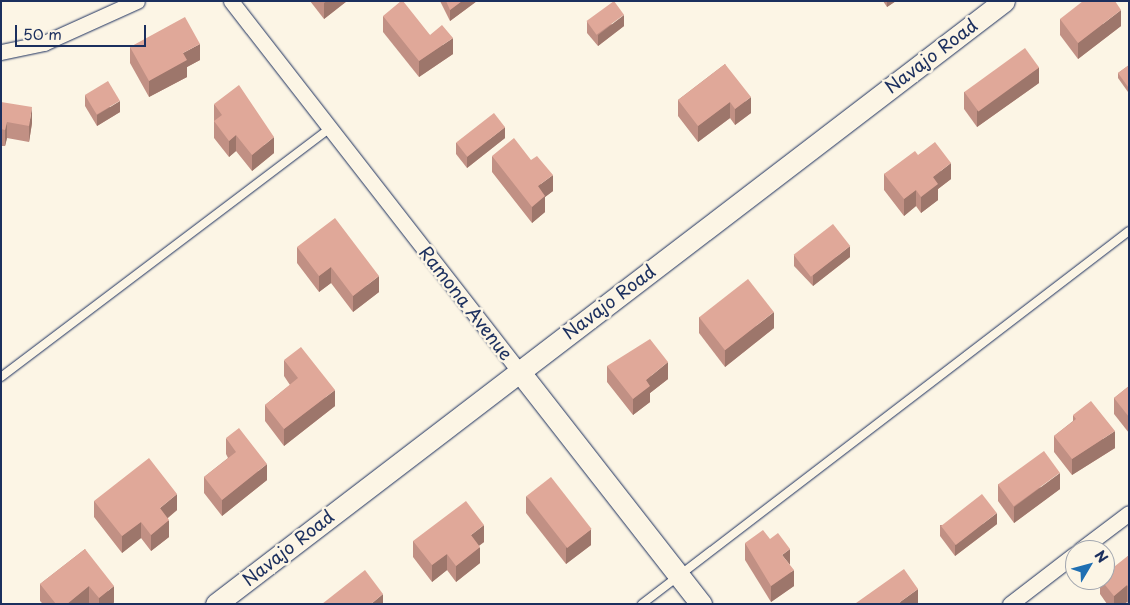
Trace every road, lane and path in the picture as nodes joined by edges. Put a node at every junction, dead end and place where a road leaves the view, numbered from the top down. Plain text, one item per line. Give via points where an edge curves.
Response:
1 (137, 1) edge
2 (231, 1) edge
3 (1004, 1) edge
4 (1, 52) edge
5 (330, 128) junction
6 (1129, 231) edge
7 (519, 371) junction
8 (1, 377) edge
9 (1129, 513) edge
10 (1093, 540) edge
11 (1065, 562) edge
12 (679, 575) junction
13 (216, 604) edge
14 (642, 604) edge
15 (701, 604) edge
16 (1010, 604) edge

1 - 4 street via 44,43
2 - 5 street, Ramona Avenue
3 - 7 main road, Navajo Road
5 - 7 street, Ramona Avenue
5 - 8 lane
6 - 12 lane
7 - 12 main road, Ramona Avenue
7 - 13 main road, Navajo Road
9 - 10 street
11 - 16 street
12 - 14 lane
12 - 15 main road, Ramona Avenue

